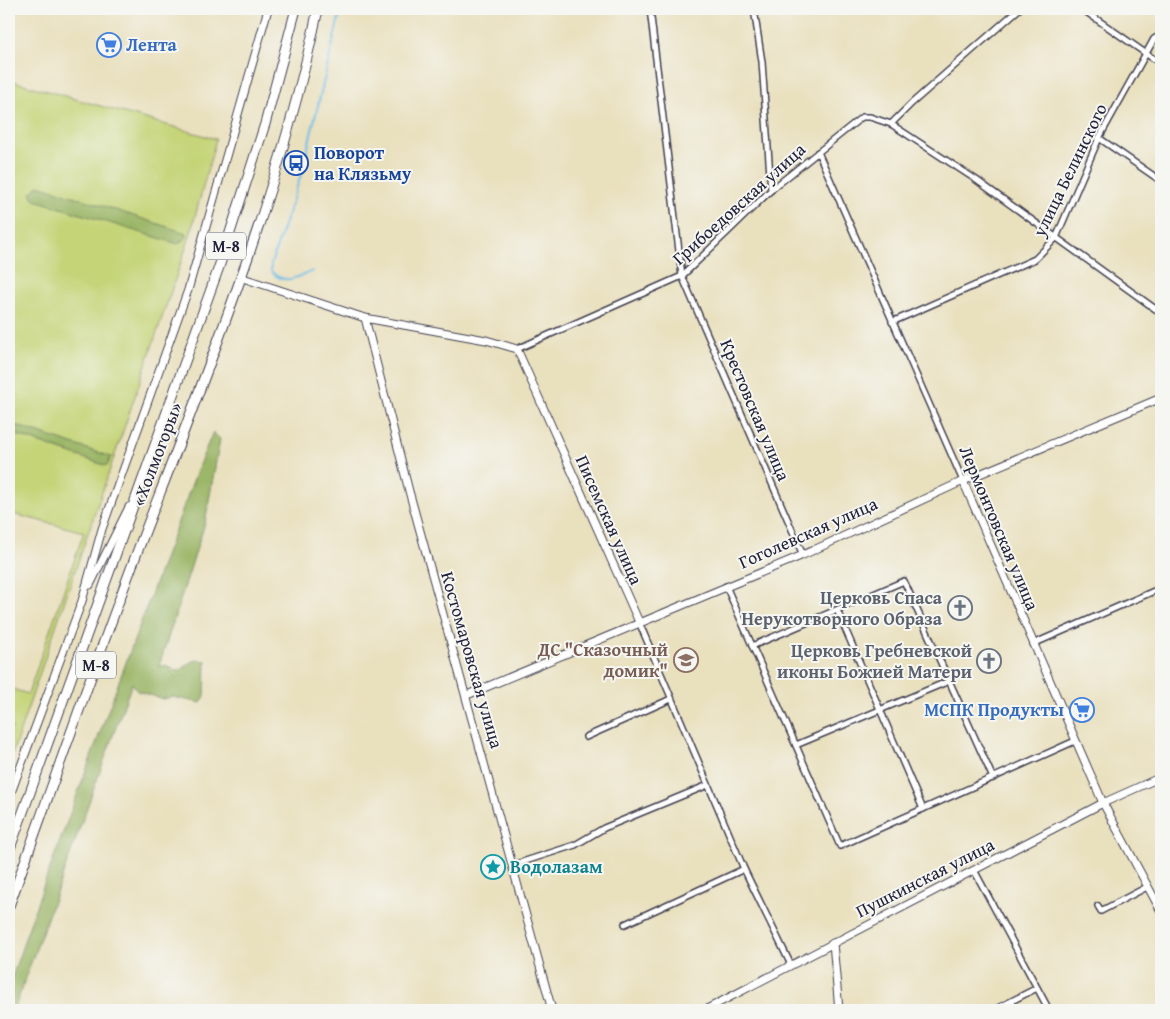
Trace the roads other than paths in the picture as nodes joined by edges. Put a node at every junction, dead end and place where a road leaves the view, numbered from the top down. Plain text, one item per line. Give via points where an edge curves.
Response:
1 (268, 9) edge
2 (296, 9) edge
3 (318, 9) edge
4 (650, 9) edge
5 (754, 9) edge
6 (1019, 9) edge
7 (1082, 9) edge
8 (1161, 35) edge
9 (1146, 53) junction
10 (1161, 64) edge
11 (891, 124) junction
12 (1099, 138) junction
13 (818, 152) junction
14 (1161, 182) edge
15 (771, 190) junction
16 (1056, 238) junction
17 (682, 276) junction
18 (240, 278) junction
19 (1161, 313) edge
20 (365, 318) junction
21 (892, 322) junction
22 (517, 349) junction
23 (1161, 398) edge
24 (143, 480) junction
25 (963, 481) junction
26 (803, 555) junction
27 (726, 586) junction
28 (1161, 588) edge
29 (82, 601) junction
30 (837, 610) junction
31 (639, 622) junction
32 (1033, 644) junction
33 (752, 646) junction
34 (949, 681) junction
35 (467, 695) junction
36 (671, 699) junction
37 (880, 710) junction
38 (586, 737) dead end
39 (1075, 741) junction
40 (796, 745) junction
41 (1161, 777) edge
42 (993, 778) junction
43 (708, 785) junction
44 (9, 798) edge
45 (1103, 803) junction
46 (923, 809) junction
47 (9, 851) edge
48 (513, 865) junction
49 (744, 869) junction
50 (974, 870) junction
51 (1147, 887) junction
52 (9, 906) edge
53 (1098, 906) dead end
54 (1161, 911) edge
55 (625, 924) dead end
56 (833, 943) junction
57 (790, 965) junction
58 (1037, 988) junction
59 (552, 1010) edge
60 (705, 1010) edge
61 (839, 1010) edge
62 (994, 1010) edge
63 (1049, 1010) edge

1 - 29 street via 188,290 102,529
2 - 24 highway, «Холмогоры» / М-8 via 265,124 222,257
3 - 18 highway, «Холмогоры» / М-8 via 271,189
4 - 17 street, Крестовская улица
5 - 15 street via 762,62
6 - 11 street
7 - 9 street
8 - 9 street, улица Белинского via 1154,39
9 - 10 street
9 - 12 street, улица Белинского
11 - 13 street, Грибоедовская улица via 862,116
11 - 16 street via 975,178
12 - 14 street
12 - 16 street, улица Белинского
13 - 15 street, Грибоедовская улица
13 - 21 street, Лермонтовская улица
15 - 17 street, Грибоедовская улица
16 - 19 street
16 - 21 street, улица Белинского via 1036,259
17 - 22 street, Грибоедовская улица
17 - 26 street, Крестовская улица
18 - 20 street
18 - 52 highway, «Холмогоры» / М-8
20 - 22 street via 486,340
20 - 35 street, Костомаровская улица
21 - 25 street, Лермонтовская улица
22 - 31 street, Писемская улица
23 - 25 street, Гоголевская улица
24 - 29 street
24 - 47 highway, «Холмогоры» / М-8
25 - 26 street, Гоголевская улица
25 - 32 street, Лермонтовская улица
26 - 27 street, Гоголевская улица
27 - 31 street, Гоголевская улица
27 - 33 street
28 - 32 street
29 - 44 street
30 - 33 street
30 - 34 street via 904,580
30 - 37 street
31 - 35 street, Гоголевская улица
31 - 36 street, Писемская улица
32 - 39 street, Лермонтовская улица
33 - 40 street
34 - 37 street
34 - 42 street
35 - 48 street, Костомаровская улица
36 - 38 street
36 - 43 street, Писемская улица
37 - 40 street
37 - 46 street
39 - 42 street
39 - 45 street, Лермонтовская улица
40 - 46 street via 840,846
41 - 45 street, Пушкинская улица
42 - 46 street
43 - 48 street via 604,828 575,845
43 - 49 street, Писемская улица
45 - 50 street, Пушкинская улица
45 - 51 street, Лермонтовская улица
48 - 59 street, Костомаровская улица
49 - 55 street
49 - 57 street, Писемская улица
50 - 56 street, Пушкинская улица
50 - 58 street
51 - 53 street via 1101,911
51 - 54 street, Лермонтовская улица
56 - 57 street, Пушкинская улица
56 - 61 street
57 - 60 street, Пушкинская улица
58 - 62 street
58 - 63 street

